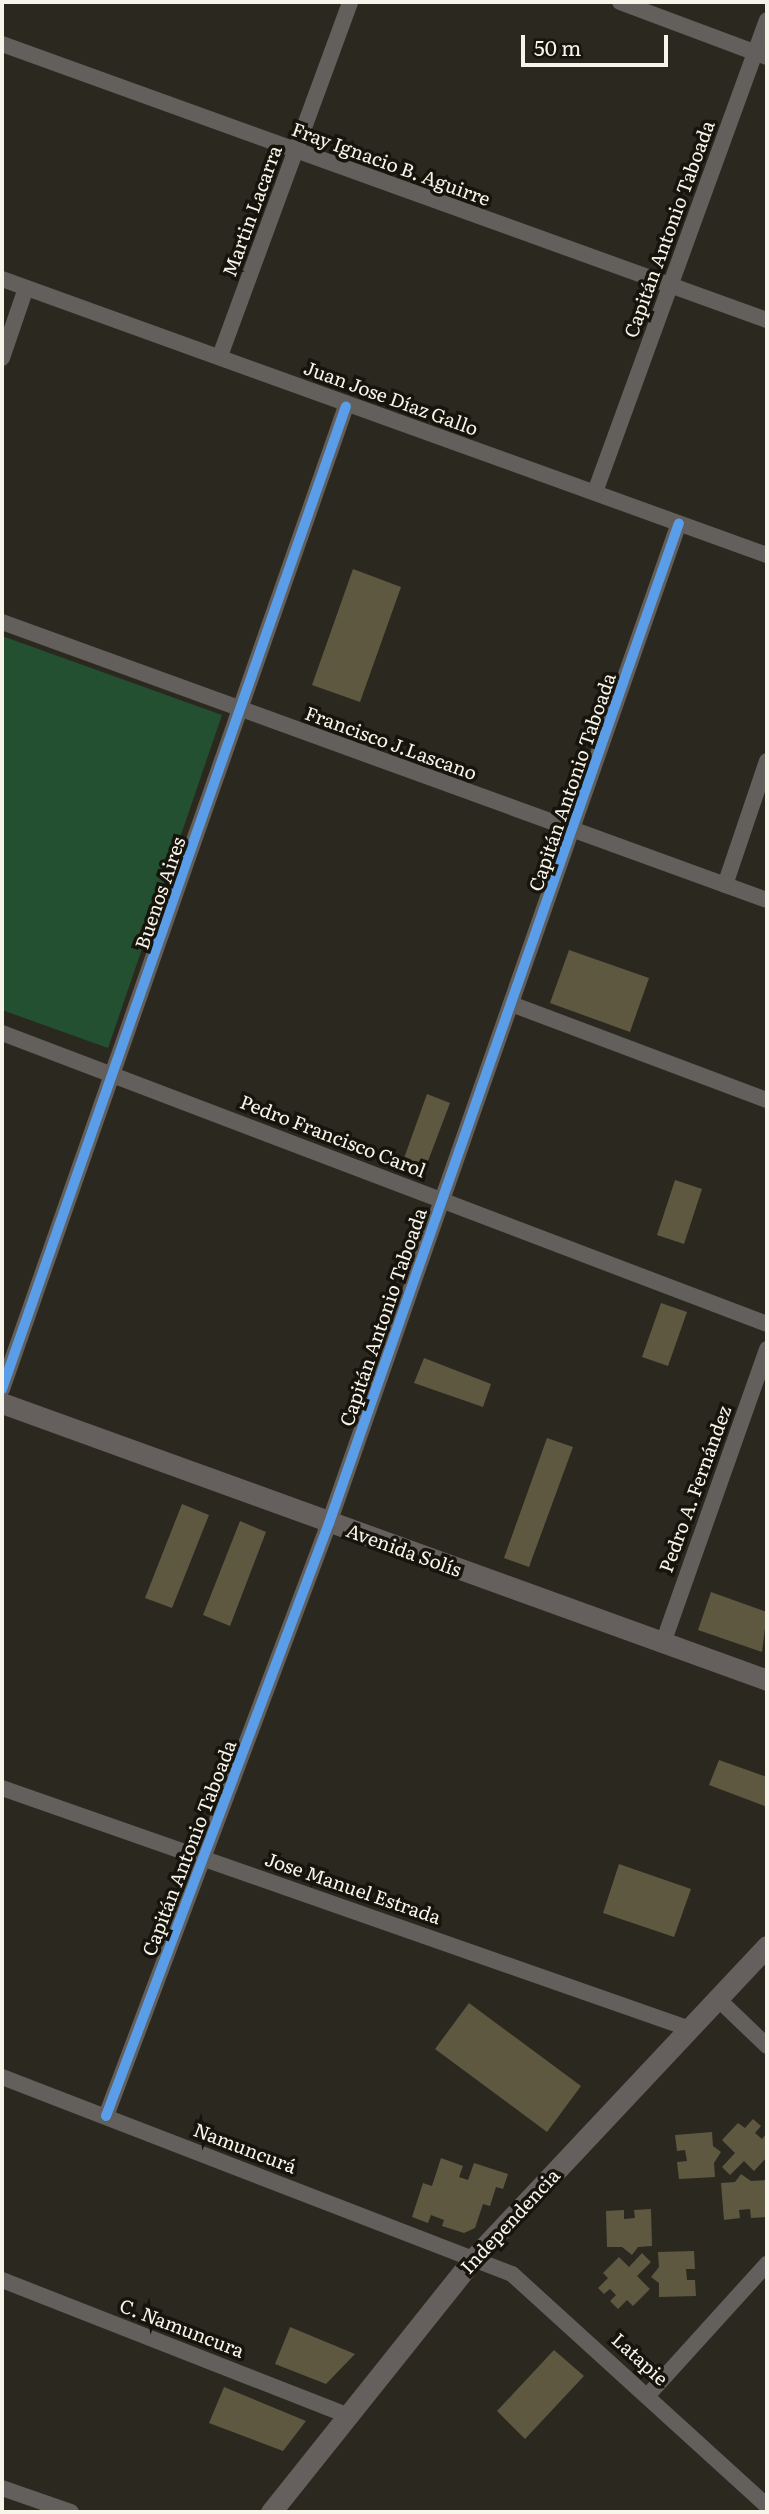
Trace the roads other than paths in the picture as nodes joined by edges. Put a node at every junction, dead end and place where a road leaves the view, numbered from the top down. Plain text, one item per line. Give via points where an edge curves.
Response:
1 (350, 2) edge
2 (620, 2) edge
3 (767, 20) edge
4 (2, 44) edge
5 (761, 55) edge
6 (296, 152) junction
7 (2, 279) edge
8 (671, 287) junction
9 (26, 288) junction
10 (767, 320) edge
11 (220, 356) junction
12 (2, 358) edge
13 (346, 406) junction
14 (595, 492) junction
15 (679, 523) junction
16 (767, 555) edge
17 (2, 622) edge
18 (242, 712) junction
19 (767, 761) edge
20 (574, 832) junction
21 (725, 885) junction
22 (767, 900) edge
23 (514, 1005) junction
24 (2, 1033) edge
25 (115, 1075) junction
26 (767, 1100) edge
27 (443, 1200) junction
28 (767, 1324) edge
29 (767, 1349) edge
30 (2, 1389) edge
31 (2, 1403) edge
32 (329, 1523) junction
33 (663, 1643) junction
34 (767, 1680) edge
35 (2, 1788) edge
36 (206, 1858) junction
37 (767, 1946) edge
38 (718, 1999) junction
39 (690, 2029) junction
40 (767, 2046) edge
41 (2, 2077) edge
42 (106, 2116) junction
43 (474, 2258) junction
44 (767, 2264) edge
45 (2, 2280) edge
46 (649, 2394) junction
47 (347, 2415) junction
48 (2, 2488) edge
49 (767, 2506) edge
50 (71, 2512) edge
51 (271, 2512) edge

1 - 6 street, Martin Lacarra
2 - 5 street
3 - 5 street, Capitán Antonio Taboada
4 - 6 street, Fray Ignacio B. Aguirre
5 - 8 street, Capitán Antonio Taboada
6 - 8 street, Fray Ignacio B. Aguirre
6 - 11 street, Martin Lacarra
7 - 9 street, Juan Jose Díaz Gallo
8 - 10 street, Fray Ignacio B. Aguirre
8 - 14 street, Capitán Antonio Taboada
9 - 11 street, Juan Jose Díaz Gallo
9 - 12 street
11 - 13 street, Juan Jose Díaz Gallo
13 - 14 street, Juan Jose Díaz Gallo
13 - 18 street, Buenos Aires
14 - 15 street, Juan Jose Díaz Gallo
15 - 16 street, Juan Jose Díaz Gallo
15 - 20 street, Capitán Antonio Taboada
17 - 18 street, Francisco J.Lascano
18 - 20 street, Francisco J.Lascano
18 - 25 street, Buenos Aires
19 - 21 street
20 - 21 street, Francisco J.Lascano
20 - 23 street, Capitán Antonio Taboada
21 - 22 street, Francisco J.Lascano
23 - 26 street
23 - 27 street, Capitán Antonio Taboada
24 - 25 street, Pedro Francisco Carol
25 - 27 street, Pedro Francisco Carol
25 - 30 street, Buenos Aires
27 - 28 street, Pedro Francisco Carol
27 - 32 street, Capitán Antonio Taboada
29 - 33 street, Pedro A. Fernández
31 - 32 main road, Avenida Solís
32 - 33 main road, Avenida Solís
32 - 36 street, Capitán Antonio Taboada
33 - 34 main road, Avenida Solís
35 - 36 street, Jose Manuel Estrada
36 - 39 street, Jose Manuel Estrada
36 - 42 street, Capitán Antonio Taboada
37 - 38 main road, Independencia
38 - 39 main road, Independencia
38 - 40 street
39 - 43 main road, Independencia
41 - 42 street, Namuncurá
42 - 43 street, Namuncurá
43 - 46 street, Latapie via 512,2274
43 - 47 main road, Independencia
44 - 46 street
45 - 47 street, C. Namuncura
46 - 49 street, Latapie
47 - 51 main road, Independencia
48 - 50 street

